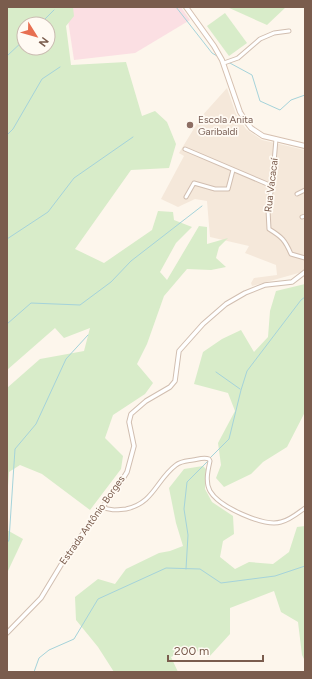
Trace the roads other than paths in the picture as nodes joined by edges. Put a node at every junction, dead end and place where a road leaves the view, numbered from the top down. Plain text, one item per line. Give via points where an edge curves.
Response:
1 (186, 7) edge
2 (289, 32) dead end
3 (223, 61) junction
4 (276, 140) junction
5 (305, 146) edge
6 (185, 149) dead end
7 (233, 170) junction
8 (272, 186) junction
9 (305, 190) edge
10 (297, 194) dead end
11 (186, 197) dead end
12 (305, 258) edge
13 (305, 272) edge
14 (102, 507) junction
15 (305, 508) edge
16 (7, 633) edge

1 - 3 main road
2 - 3 street via 274,32 238,58
3 - 4 main road via 245,120 263,136
4 - 5 main road
4 - 8 street, Rua Vacacaí
6 - 7 street
7 - 8 street
7 - 11 street via 228,189 215,189 194,183
8 - 12 street, Rua Vacacaí via 268,210 269,229 285,241 291,254
9 - 10 street
13 - 14 street, Estrada Antônio Borges via 292,282 265,285 244,293 226,304 179,350 174,381 170,387 146,401 131,414 129,422 134,446 127,472
14 - 15 street via 113,511 138,505 147,500 171,470 182,461 207,458 210,461 210,490 235,512 276,523 292,517
14 - 16 street, Estrada Antônio Borges via 66,555 41,598

